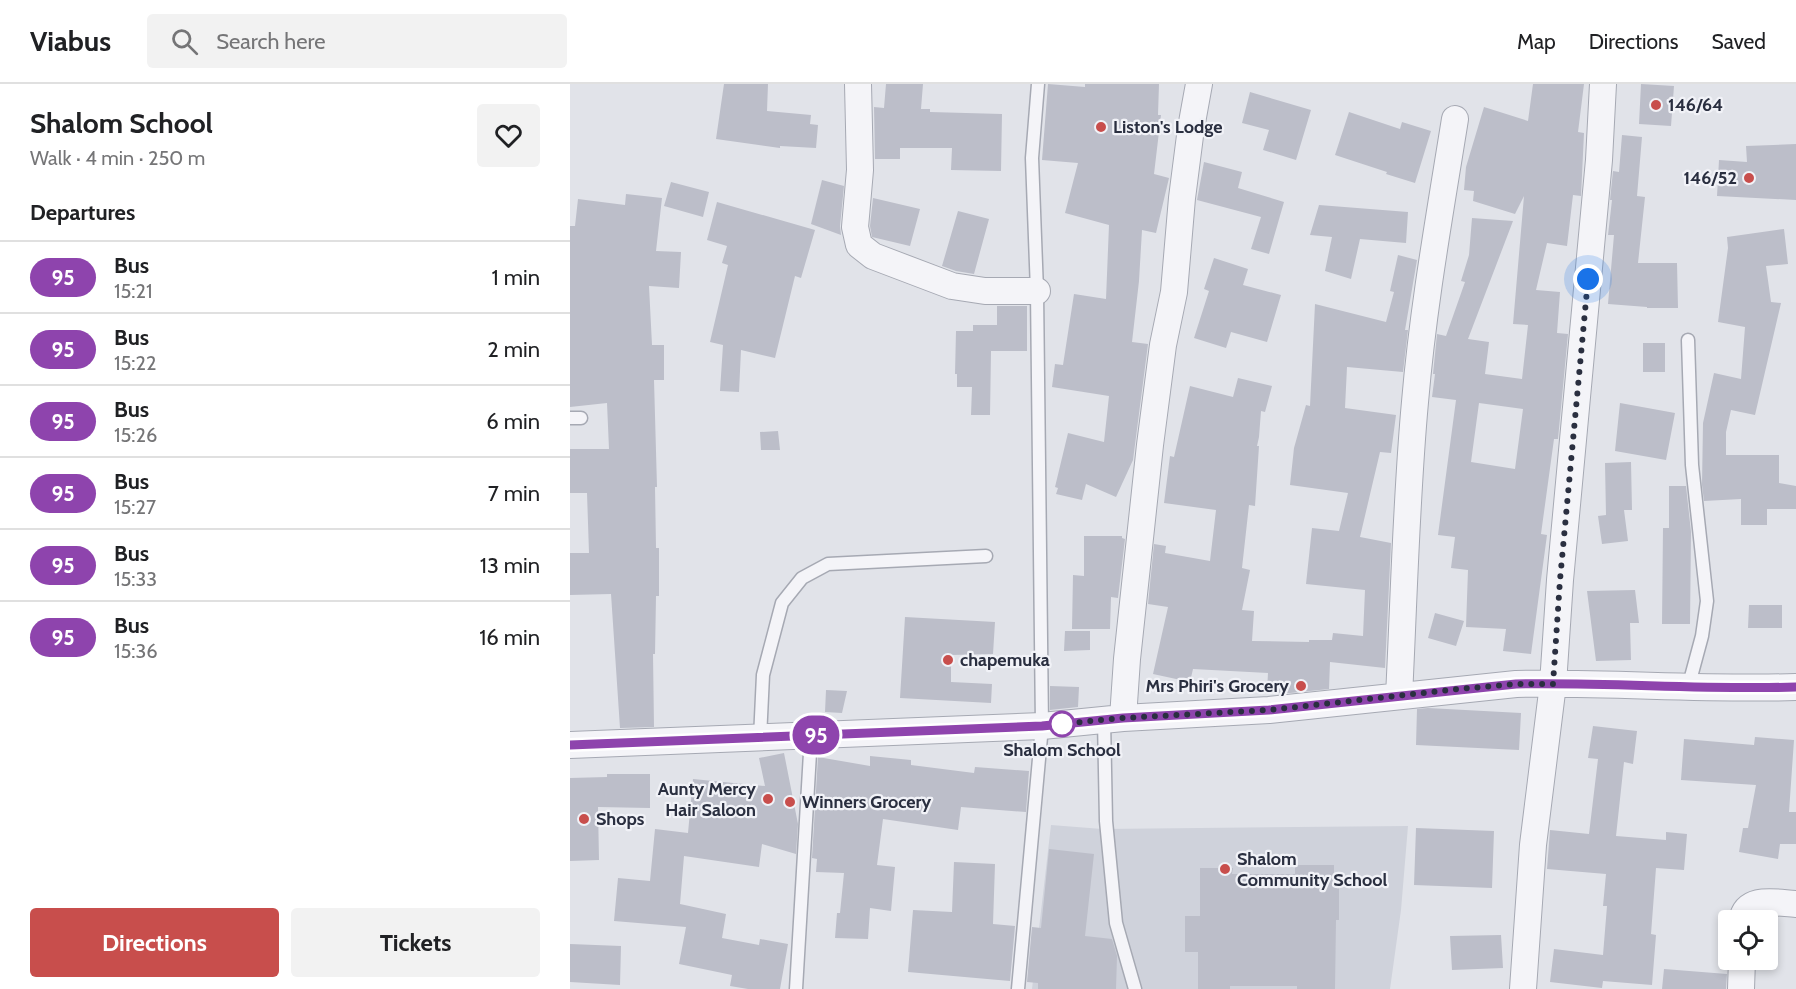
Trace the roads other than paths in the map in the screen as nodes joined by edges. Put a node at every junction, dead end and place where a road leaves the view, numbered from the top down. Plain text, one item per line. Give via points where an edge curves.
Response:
1 (858, 84) edge
2 (1038, 84) edge
3 (1199, 84) edge
4 (1603, 84) edge
5 (1455, 119) dead end
6 (1037, 291) junction
7 (1688, 340) dead end
8 (986, 556) dead end
9 (1553, 684) junction
10 (1688, 687) junction
11 (1796, 687) edge
12 (1399, 696) junction
13 (1114, 719) junction
14 (1042, 726) junction
15 (811, 736) junction
16 (760, 738) junction
17 (570, 745) edge
18 (1796, 904) edge
19 (1747, 910) edge
20 (1742, 970) edge
21 (796, 989) edge
22 (1018, 989) edge
23 (1135, 989) edge
24 (1523, 989) edge
25 (1741, 989) edge

1 - 6 street via 860,170 855,227 859,245 873,256 952,286 985,291
2 - 6 lane via 1032,158
3 - 13 street via 1182,198 1174,292 1150,445 1127,658
4 - 9 street
5 - 12 street via 1415,402
6 - 14 lane
7 - 10 lane via 1692,465 1707,601
8 - 16 lane via 828,564 802,578 782,603 763,675
9 - 10 street
9 - 12 street
9 - 24 street via 1533,845
10 - 11 street
12 - 13 street via 1269,710
13 - 14 street
13 - 23 lane via 1106,821 1116,923
14 - 15 street
14 - 22 lane
15 - 16 street
15 - 21 lane
16 - 17 street
18 - 19 street via 1756,903
20 - 25 street

